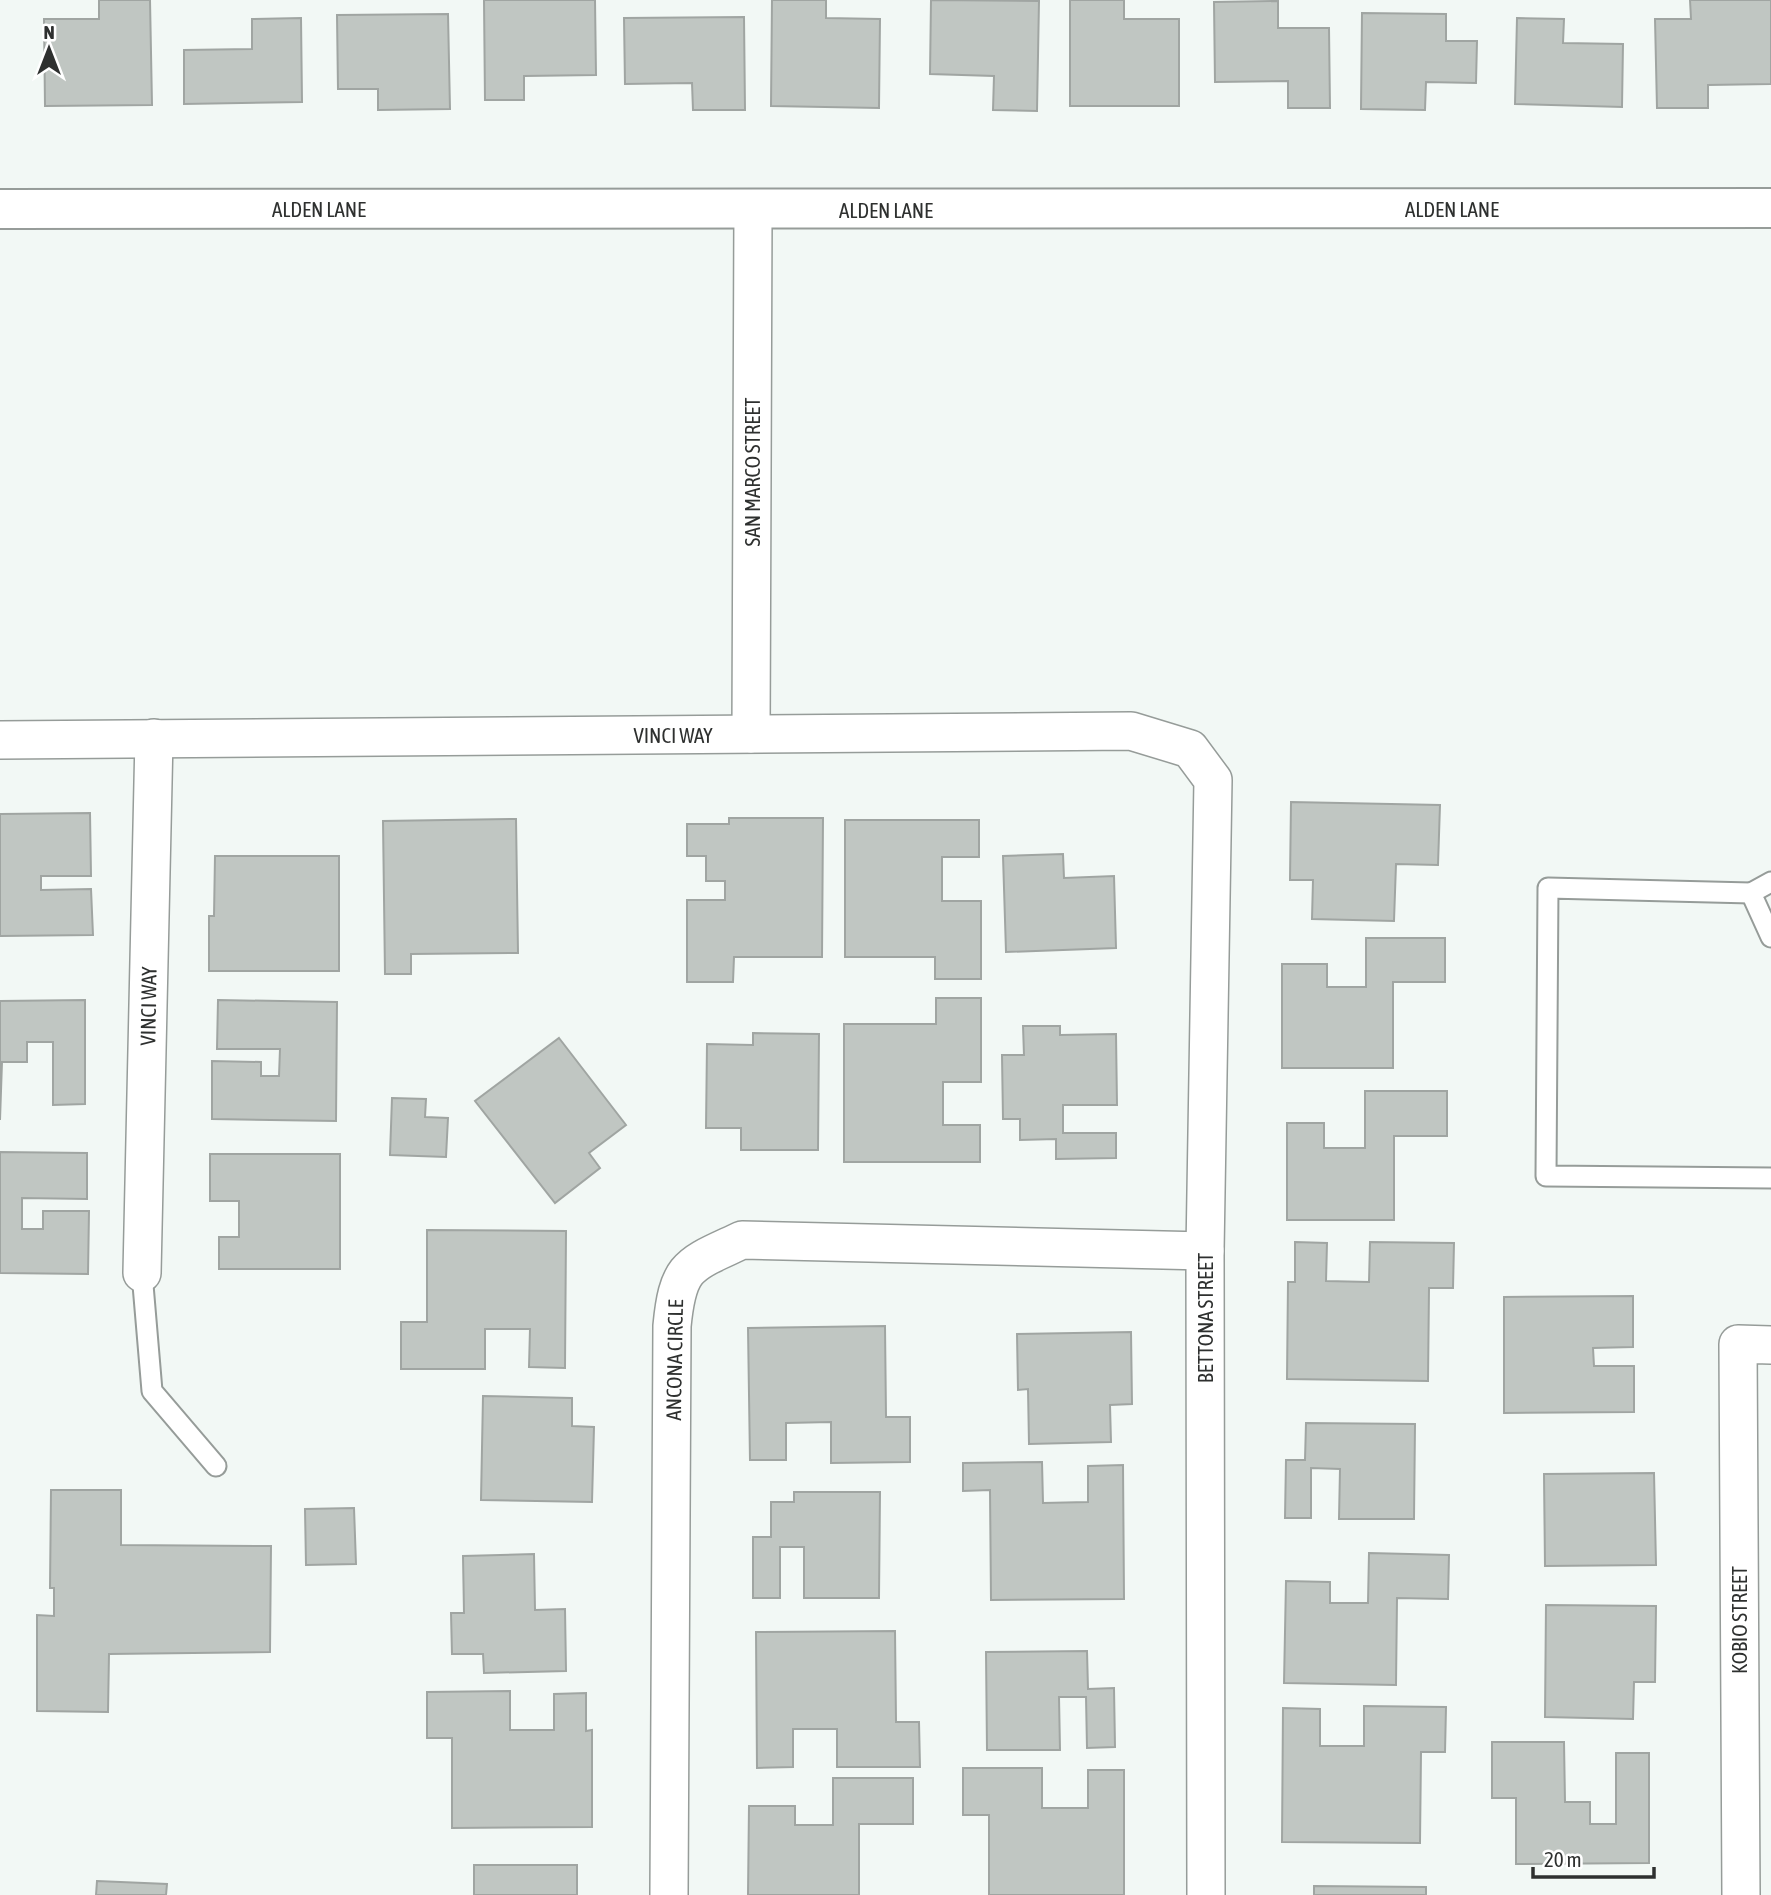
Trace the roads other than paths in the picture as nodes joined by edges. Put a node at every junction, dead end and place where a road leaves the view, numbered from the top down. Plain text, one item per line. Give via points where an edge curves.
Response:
1 (1771, 208) edge
2 (0, 209) edge
3 (753, 210) junction
4 (751, 734) junction
5 (154, 738) junction
6 (0, 740) edge
7 (1190, 749) joint
8 (1771, 883) edge
9 (1751, 892) junction
10 (1771, 937) edge
11 (1771, 1178) edge
12 (1205, 1251) junction
13 (142, 1273) joint
14 (1755, 1345) edge
15 (216, 1466) dead end
16 (669, 1895) edge
17 (1206, 1895) edge
18 (1741, 1895) edge

1 - 3 street, ALDEN LANE
2 - 3 street, ALDEN LANE
3 - 4 street, SAN MARCO STREET
4 - 5 street, VINCI WAY
4 - 7 street, VINCI WAY via 1131,731
5 - 6 street, VINCI WAY
5 - 13 street, VINCI WAY
7 - 12 street, BETTONA STREET via 1213,780
8 - 9 lane
9 - 10 lane
9 - 11 lane via 1548,888 1546,1176
12 - 16 street, ANCONA CIRCLE via 742,1240 694,1262 676,1288 672,1326
12 - 17 street, BETTONA STREET
13 - 15 lane via 152,1391
14 - 18 street, KOBIO STREET

